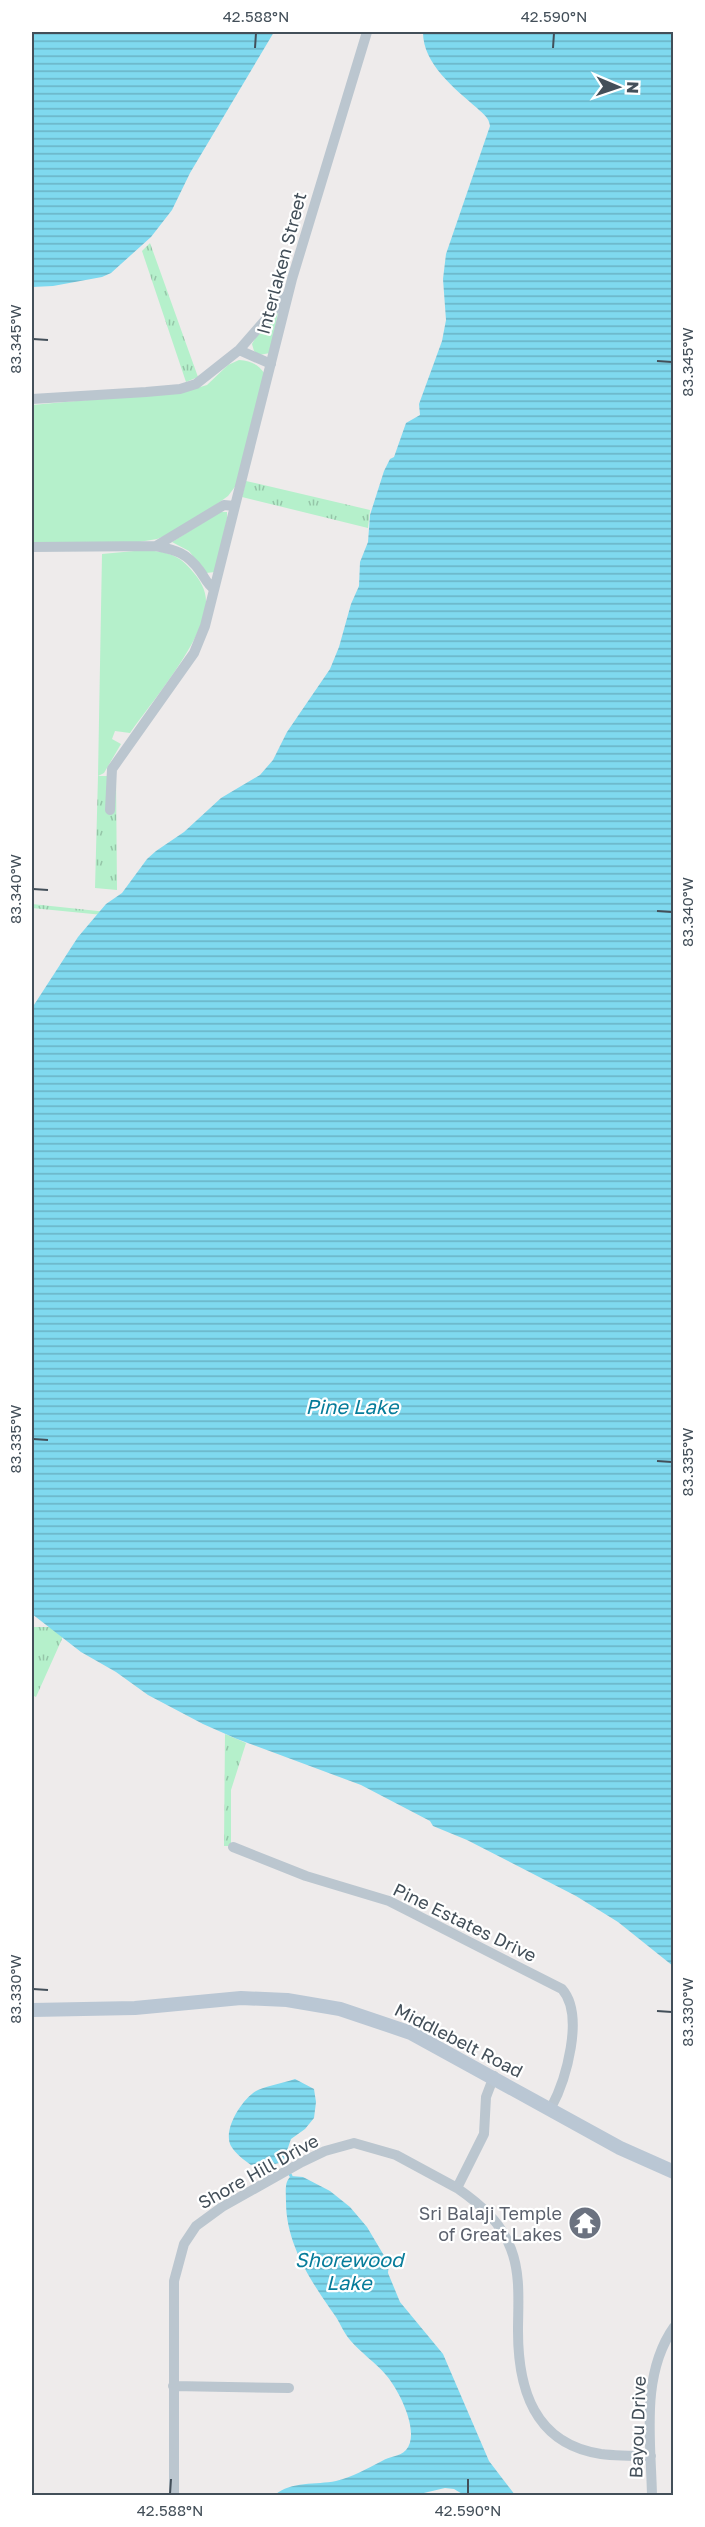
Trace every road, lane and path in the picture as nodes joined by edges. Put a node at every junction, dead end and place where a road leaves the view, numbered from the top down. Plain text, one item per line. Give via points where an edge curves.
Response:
1 (367, 32) edge
2 (289, 292) junction
3 (239, 350) junction
4 (271, 364) junction
5 (32, 399) edge
6 (235, 506) junction
7 (156, 546) junction
8 (32, 547) edge
9 (214, 590) junction
10 (110, 810) dead end
11 (233, 1847) dead end
12 (32, 2010) edge
13 (494, 2076) junction
14 (551, 2108) junction
15 (674, 2172) edge
16 (457, 2188) junction
17 (674, 2327) edge
18 (174, 2386) junction
19 (288, 2388) dead end
20 (651, 2456) junction
21 (174, 2496) edge
22 (651, 2496) edge

1 - 2 street, Interlaken Street
2 - 3 street
2 - 4 street, Interlaken Street
3 - 4 street
3 - 5 street via 202,381 180,389
4 - 6 street, Interlaken Street
6 - 7 street via 224,505
6 - 9 street, Interlaken Street
7 - 8 street
7 - 9 street via 182,553
9 - 10 street, Interlaken Street via 206,626 194,653 112,769
11 - 14 street, Pine Estates Drive via 306,1876 389,1901 562,1989 571,2005 570,2055 566,2076
12 - 13 street, Middlebelt Road via 135,2008 231,1998 299,2001 348,2011 399,2028
13 - 14 street, Middlebelt Road
13 - 16 street via 486,2097 484,2134
14 - 15 street, Middlebelt Road via 640,2158
16 - 18 street, Shore Hill Drive via 396,2155 354,2143 309,2158 213,2212 189,2236 176,2269
16 - 20 street, Shore Hill Drive via 498,2224 512,2250 518,2281 519,2370 538,2419 556,2436 582,2449 601,2454
17 - 20 street, Bayou Drive via 663,2345 653,2376
18 - 19 street
18 - 21 street, Shore Hill Drive
20 - 22 street, Bayou Drive

